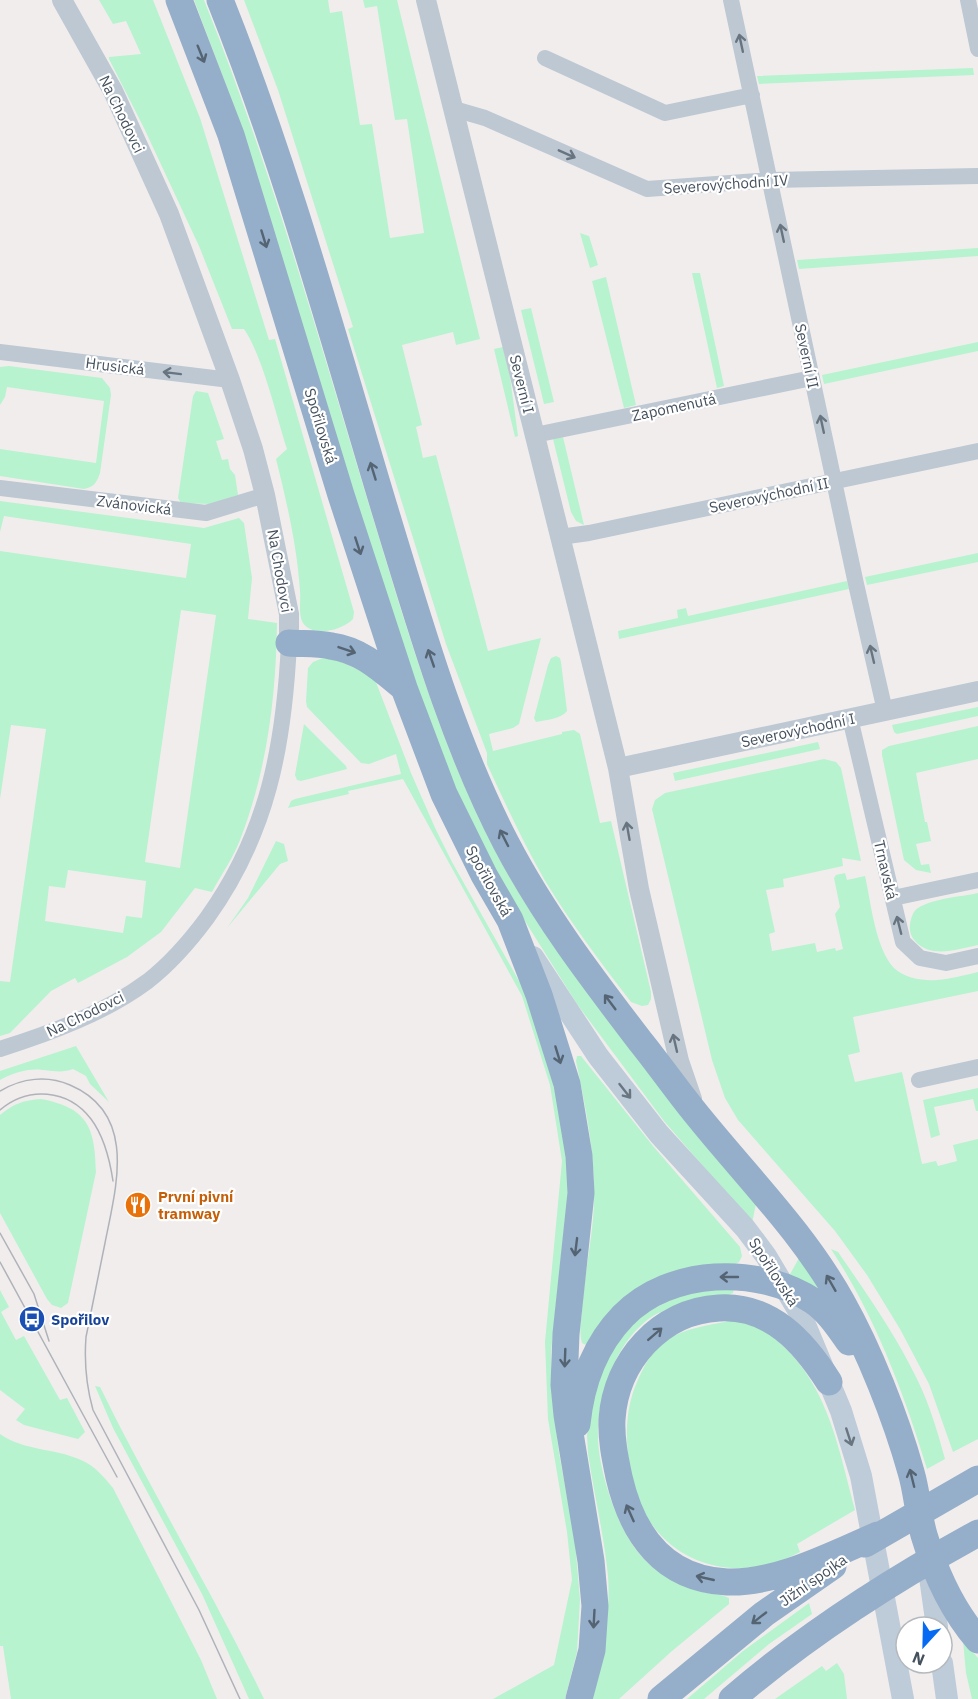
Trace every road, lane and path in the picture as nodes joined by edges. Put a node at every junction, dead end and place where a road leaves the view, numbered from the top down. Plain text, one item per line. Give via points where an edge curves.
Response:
1 (62, 0) edge
2 (179, 0) edge
3 (220, 0) edge
4 (426, 0) edge
5 (731, 0) edge
6 (968, 0) edge
7 (978, 49) edge
8 (545, 58) dead end
9 (752, 95) junction
10 (454, 109) junction
11 (978, 176) edge
12 (770, 180) junction
13 (0, 352) edge
14 (812, 378) junction
15 (230, 380) junction
16 (535, 435) junction
17 (978, 452) edge
18 (834, 481) junction
19 (0, 488) edge
20 (265, 495) junction
21 (560, 537) junction
22 (289, 643) junction
23 (404, 688) junction
24 (978, 691) edge
25 (885, 711) junction
26 (850, 718) junction
27 (618, 768) junction
28 (978, 880) edge
29 (893, 897) junction
30 (510, 921) junction
31 (978, 956) edge
32 (0, 1049) edge
33 (978, 1067) edge
34 (919, 1080) dead end
35 (699, 1118) junction
36 (786, 1288) junction
37 (829, 1382) junction
38 (883, 1393) junction
39 (574, 1458) junction
40 (978, 1479) edge
41 (978, 1533) edge
42 (924, 1535) junction
43 (804, 1575) junction
44 (935, 1615) edge
45 (978, 1640) edge
46 (944, 1675) edge
47 (579, 1699) edge
48 (661, 1699) edge
49 (732, 1699) edge
50 (903, 1699) edge
51 (947, 1699) edge

1 - 15 street, Na Chodovci via 113,92 169,214
2 -> 23 highway, Spořilovská via 231,135
35 -> 3 highway via 547,913 480,788 428,648 274,146
4 - 10 street, Severní I
9 -> 5 street, Severní II
6 - 7 street
8 - 9 street via 665,113
9 - 12 street, Severní II
10 -> 12 street, Severovýchodní IV via 485,118 647,189
10 - 16 street, Severní I
11 - 12 street, Severovýchodní IV
14 -> 12 street, Severní II
15 -> 13 street, Hrusická
14 - 16 street, Zapomenutá
18 -> 14 street, Severní II
15 - 20 street, Na Chodovci
16 - 21 street, Severní I
17 - 18 street, Severovýchodní II
18 - 21 street, Severovýchodní II
25 -> 18 street, Severní II
19 - 20 street, Zvánovická via 206,513
20 - 22 street, Na Chodovci via 289,614
21 - 27 street, Severní I
22 -> 23 highway via 344,648 378,666
22 - 32 street, Na Chodovci via 282,720 267,797 240,866 203,923 170,962 133,991 78,1021
23 - 30 highway, Spořilovská via 444,794
24 - 25 street, Severovýchodní I
25 - 26 street, Severovýchodní I
26 - 27 street, Severovýchodní I
26 - 29 street, Trnavská
35 -> 27 street, Severní I via 679,1061 662,991
28 - 29 street
31 -> 29 street, Trnavská via 946,963 920,958 903,942
30 -> 36 main road, Spořilovská via 598,1056 659,1134 745,1228
30 -> 39 highway via 567,1084 578,1147 581,1193 564,1368
33 - 34 street
38 -> 35 highway via 828,1277 793,1227
36 - 37 main road, Spořilovská
36 - 38 highway via 827,1313
36 -> 39 highway via 748,1278 705,1278 659,1292 633,1307 602,1343 591,1366 579,1409
43 -> 37 highway via 727,1582 693,1575 664,1560 641,1534 625,1502 614,1454 612,1418 627,1367 644,1343 681,1316 711,1308 742,1309 769,1318 798,1341
37 -> 50 main road, Spořilovská via 861,1476
42 -> 38 highway via 911,1472
39 -> 47 highway via 595,1606 592,1650
40 - 43 highway, Jižní spojka
41 - 49 highway via 910,1572 816,1635
42 - 44 main road
42 - 45 highway via 947,1592
43 -> 48 highway, Jižní spojka
46 - 51 main road

